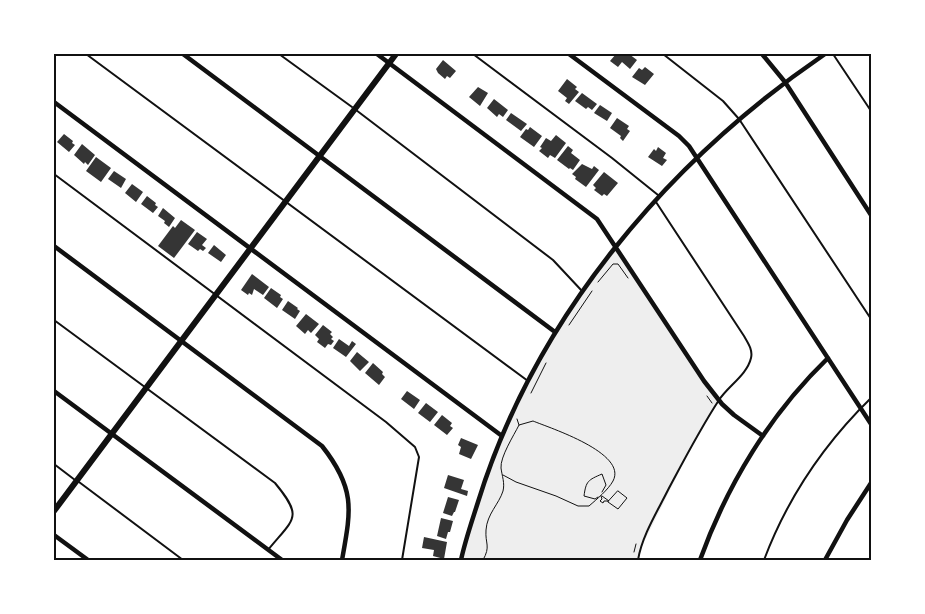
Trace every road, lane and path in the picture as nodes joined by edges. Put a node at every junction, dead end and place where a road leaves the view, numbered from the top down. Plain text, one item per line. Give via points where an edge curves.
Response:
1 (86, 54) edge
2 (183, 54) edge
3 (279, 54) edge
4 (377, 54) edge
5 (396, 54) edge
6 (474, 54) edge
7 (569, 54) edge
8 (663, 54) edge
9 (762, 54) edge
10 (825, 54) edge
11 (833, 54) edge
12 (389, 63) junction
13 (784, 82) junction
14 (54, 102) edge
15 (355, 109) junction
16 (871, 111) edge
17 (739, 120) junction
18 (319, 156) junction
19 (697, 158) junction
20 (54, 174) edge
21 (660, 197) junction
22 (285, 202) junction
23 (655, 202) junction
24 (871, 215) edge
25 (54, 246) edge
26 (617, 247) junction
27 (250, 248) junction
28 (629, 280) dead end
29 (597, 284) dead end
30 (582, 291) junction
31 (592, 291) dead end
32 (216, 295) junction
33 (871, 319) edge
34 (54, 320) edge
35 (568, 326) dead end
36 (555, 332) junction
37 (181, 341) junction
38 (828, 358) junction
39 (548, 359) dead end
40 (528, 381) junction
41 (146, 389) junction
42 (54, 390) edge
43 (703, 390) dead end
44 (531, 393) dead end
45 (871, 398) edge
46 (719, 400) junction
47 (713, 405) dead end
48 (861, 408) junction
49 (517, 418) dead end
50 (871, 424) edge
51 (519, 425) junction
52 (112, 434) junction
53 (502, 436) junction
54 (763, 436) junction
55 (54, 464) edge
56 (503, 475) junction
57 (77, 481) junction
58 (871, 483) edge
59 (600, 495) junction
60 (609, 501) junction
61 (54, 512) edge
62 (54, 535) edge
63 (268, 550) junction
64 (88, 560) edge
65 (183, 560) edge
66 (282, 560) edge
67 (342, 560) edge
68 (402, 560) edge
69 (461, 560) edge
70 (483, 560) edge
71 (638, 560) edge
72 (700, 560) edge
73 (764, 560) edge
74 (825, 560) edge

1 - 22 lane
2 - 18 street
3 - 15 lane
4 - 12 street
5 - 12 main road
6 - 21 lane
7 - 19 street via 679,136
8 - 17 lane via 723,100
9 - 13 street
10 - 13 street
11 - 16 lane
12 - 15 main road
12 - 26 street via 592,214
13 - 17 street
13 - 24 street
14 - 27 street
15 - 18 main road
15 - 30 lane via 553,260
17 - 19 street
17 - 33 lane
18 - 22 main road
18 - 36 street
19 - 21 street
19 - 38 street
20 - 32 lane
21 - 23 street
22 - 27 main road
22 - 40 lane
23 - 26 street
23 - 46 lane via 751,349 751,358 744,371
25 - 37 street
26 - 30 street
26 - 46 street
27 - 32 main road
27 - 53 street
28 - 29 path via 618,264 613,264
30 - 36 street
31 - 35 path
32 - 37 main road
32 - 68 lane via 415,447 419,457
34 - 41 lane
36 - 40 street
37 - 41 main road
37 - 67 street via 316,442 331,457 343,478 350,504
38 - 48 street
38 - 54 street
39 - 44 path
40 - 53 street
41 - 52 main road
41 - 63 lane via 275,483 286,497 294,512 292,521
42 - 52 street
43 - 47 path
45 - 48 lane
46 - 54 street
46 - 71 lane via 653,520
48 - 50 street
48 - 73 lane via 815,465 787,509
49 - 51 path
51 - 56 path via 501,467
51 - 59 path via 533,421 590,445 604,455 615,473 613,481
52 - 57 main road
52 - 63 street
53 - 69 street via 486,475
54 - 72 street via 725,500
55 - 57 lane
56 - 59 path via 578,506 589,506
56 - 70 path via 503,490 486,530 488,552
57 - 61 main road
57 - 65 lane
58 - 74 street
59 - 59 path via 595,498 584,496 590,479 602,474 606,485
59 - 60 path
59 - 60 path via 603,503
60 - 60 path via 618,491 627,498 618,510
62 - 64 street
63 - 66 street

